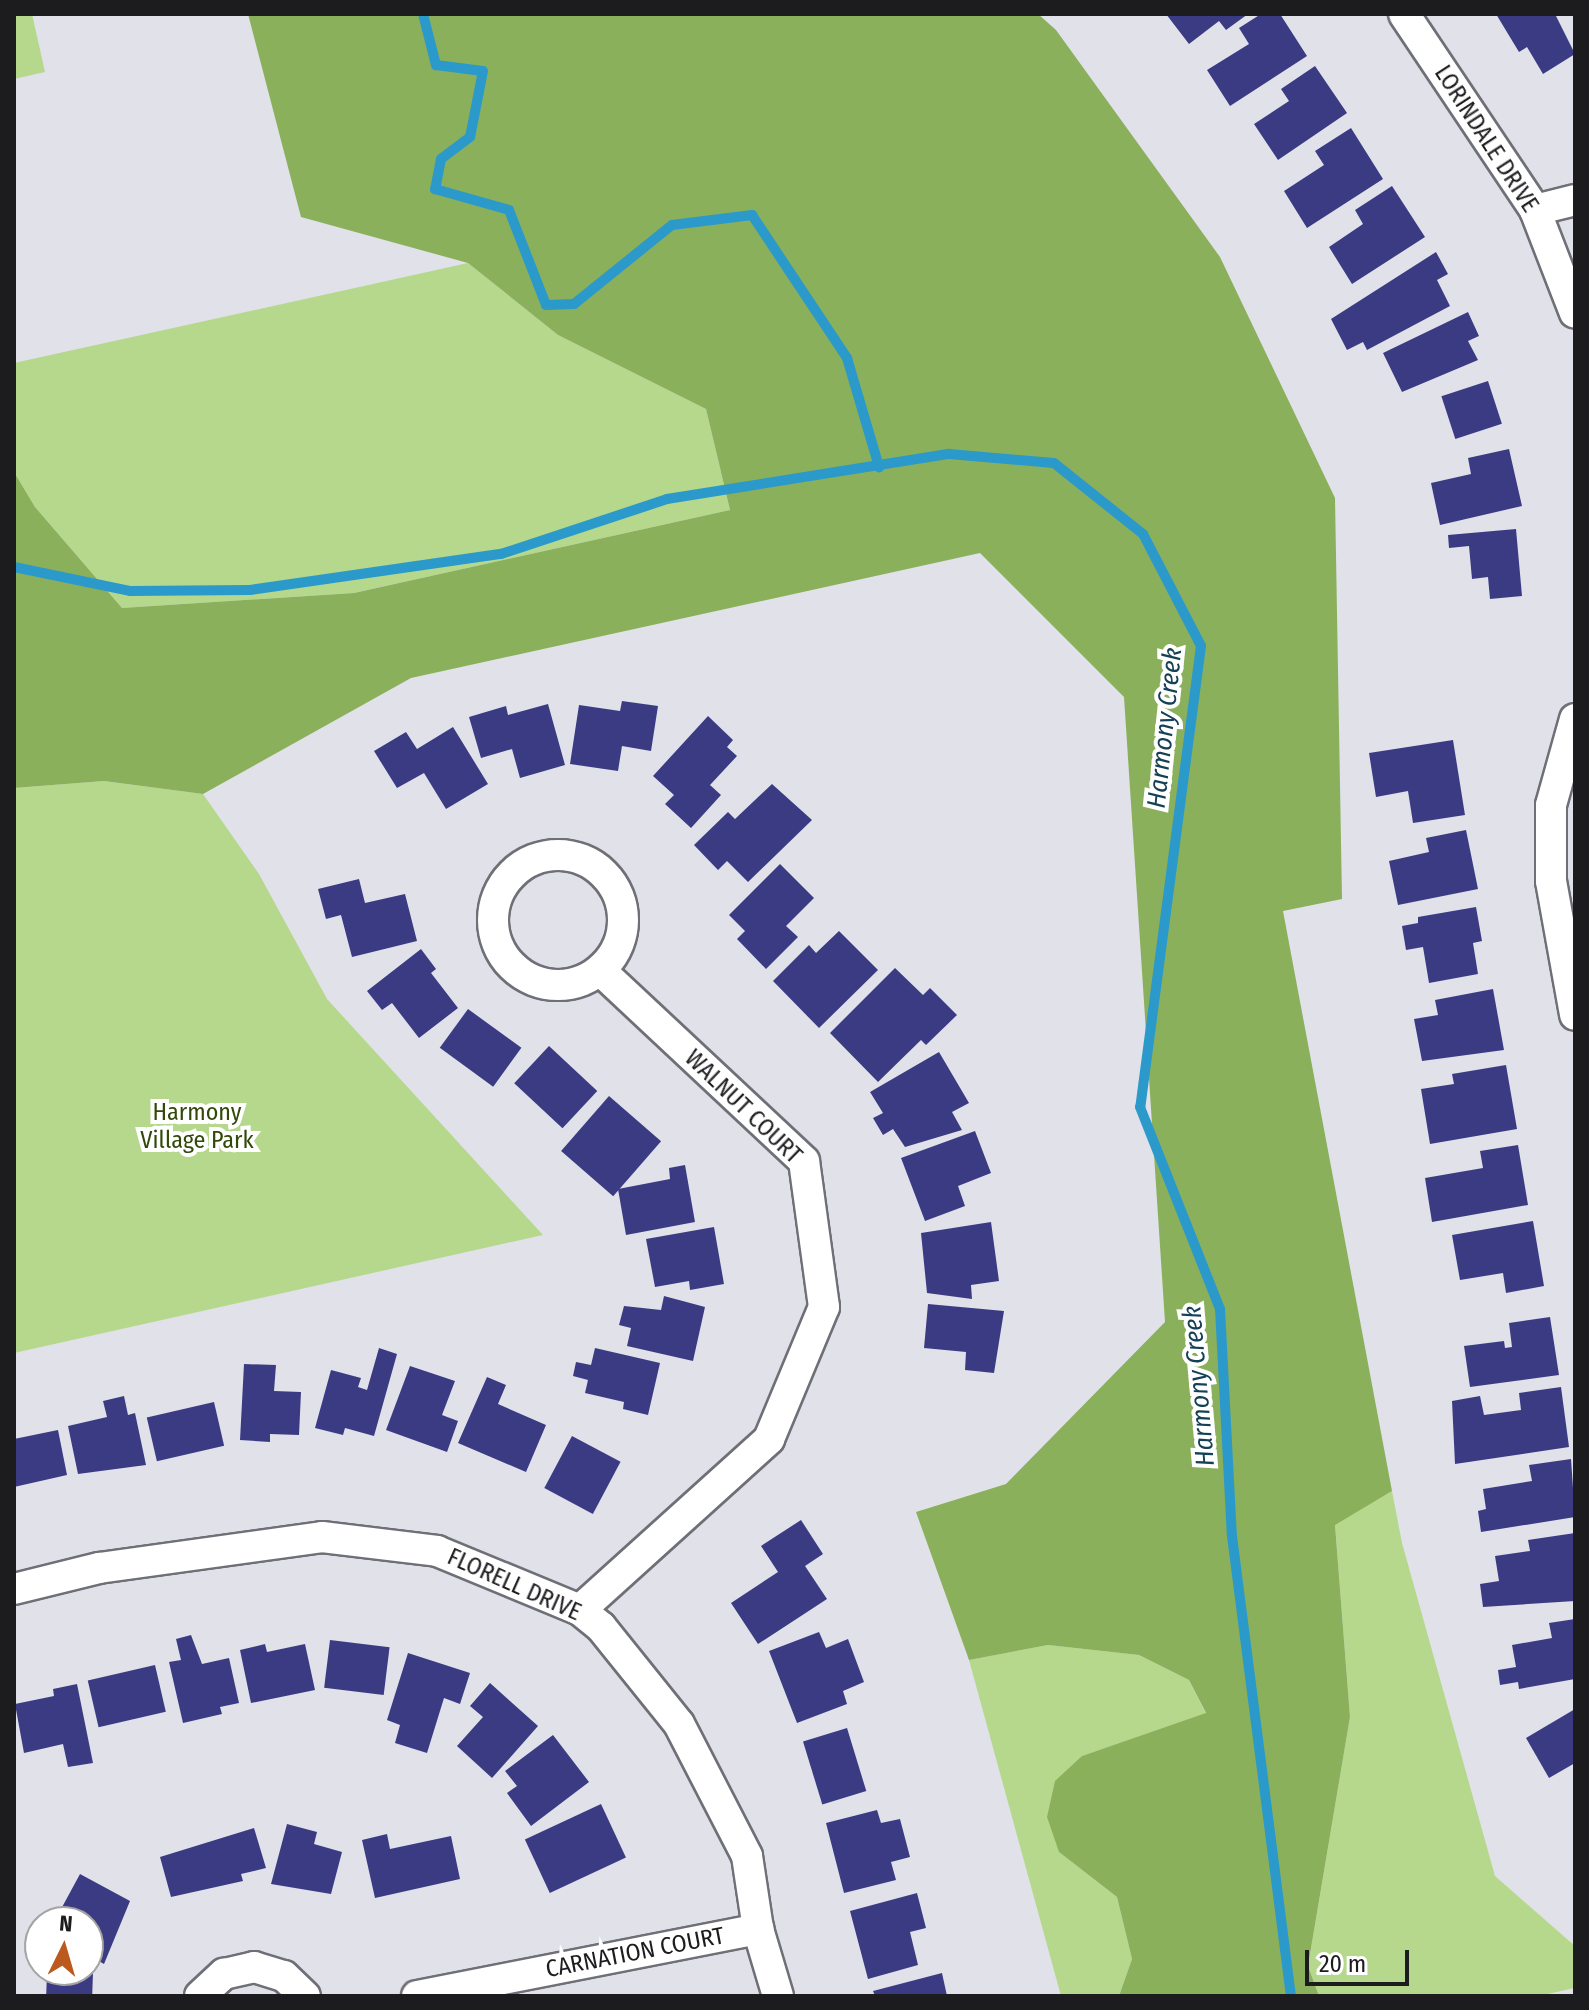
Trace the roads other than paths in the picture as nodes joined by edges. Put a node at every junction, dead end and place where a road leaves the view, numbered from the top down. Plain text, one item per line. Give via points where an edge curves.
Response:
1 (1404, 14) edge
2 (1575, 200) edge
3 (1535, 210) junction
4 (1575, 313) edge
5 (1574, 730) edge
6 (603, 973) junction
7 (1575, 1015) edge
8 (14, 1589) edge
9 (580, 1610) junction
10 (758, 1929) junction
11 (200, 1996) edge
12 (305, 1996) edge
13 (417, 1996) edge
14 (778, 1996) edge

1 - 3 street, LORINDALE DRIVE
2 - 3 street
3 - 4 street, LORINDALE DRIVE
5 - 7 street via 1551,805 1551,881
6 - 6 street via 614,955 623,918 609,880 594,866 565,856 533,860 514,872 494,911 503,953 537,981 559,985
6 - 9 street, WALNUT COURT via 804,1161 824,1307 769,1439
8 - 9 street, FLORELL DRIVE via 99,1568 322,1537 437,1551
9 - 10 street, FLORELL DRIVE via 601,1627 679,1724 747,1856
10 - 13 street, CARNATION COURT
10 - 14 street, FLORELL DRIVE
11 - 12 street via 224,1974 254,1967 284,1976

